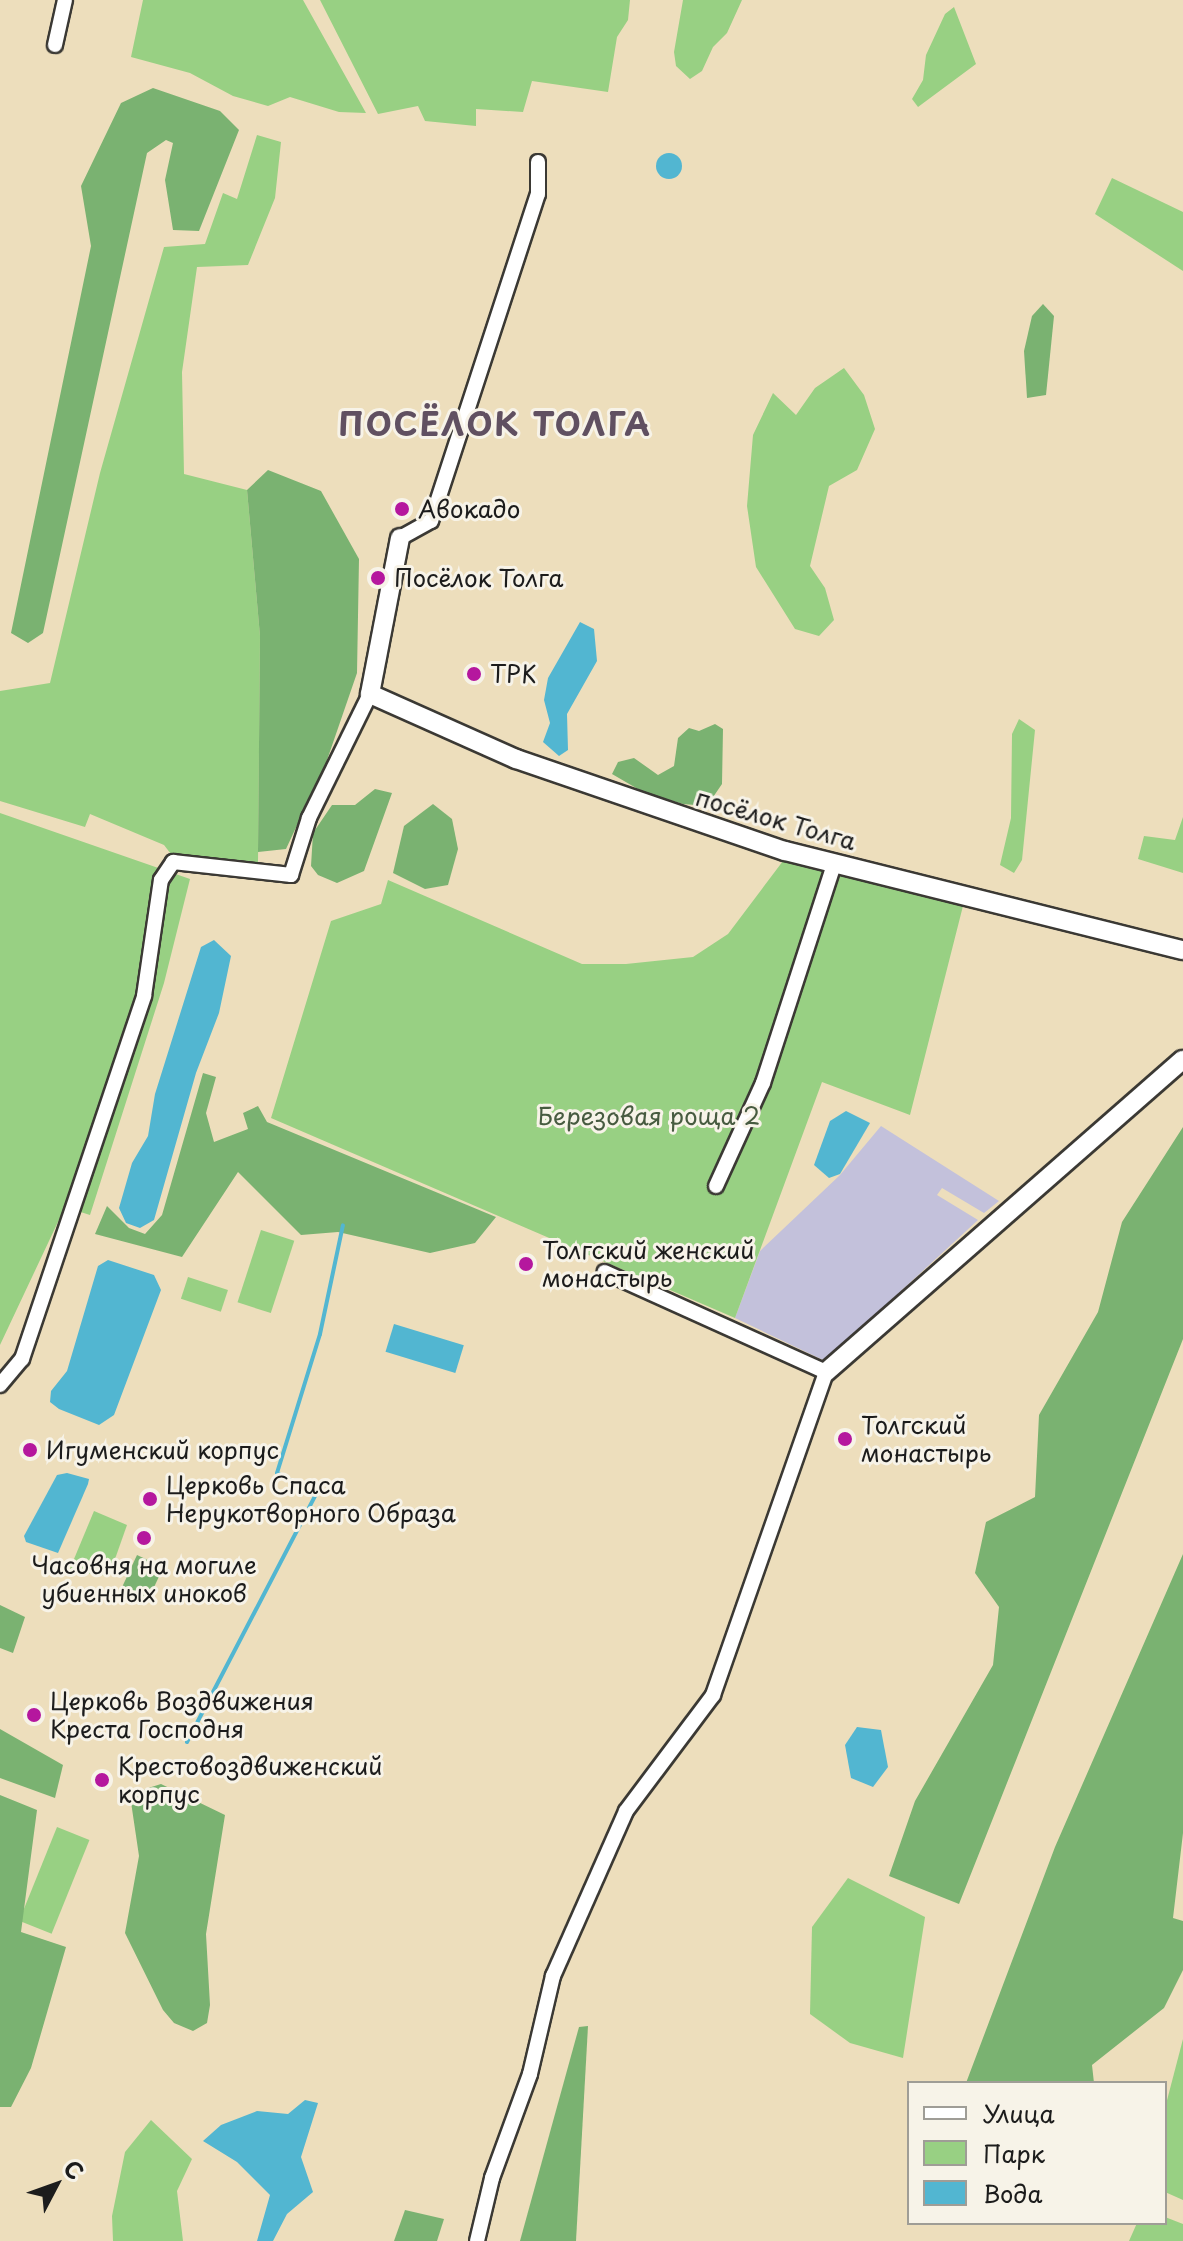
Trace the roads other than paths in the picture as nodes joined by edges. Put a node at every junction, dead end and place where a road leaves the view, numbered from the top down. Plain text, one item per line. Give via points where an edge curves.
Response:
1 (65, 0) edge
2 (55, 45) dead end
3 (538, 162) dead end
4 (400, 538) joint
5 (370, 694) junction
6 (835, 862) junction
7 (1183, 950) edge
8 (1183, 1060) edge
9 (716, 1186) dead end
10 (605, 1272) dead end
11 (826, 1372) junction
12 (0, 1385) edge
13 (477, 2241) edge

1 - 2 street
3 - 4 street via 538,194 431,521
4 - 5 street
5 - 6 street, посёлок Толга via 516,759 785,851
5 - 12 street via 309,818 291,875 173,862 161,880 144,996 22,1359
6 - 7 street, посёлок Толга
6 - 9 street via 763,1083
8 - 11 street
10 - 11 street
11 - 13 street via 713,1695 626,1811 553,1976 530,2074 492,2178

